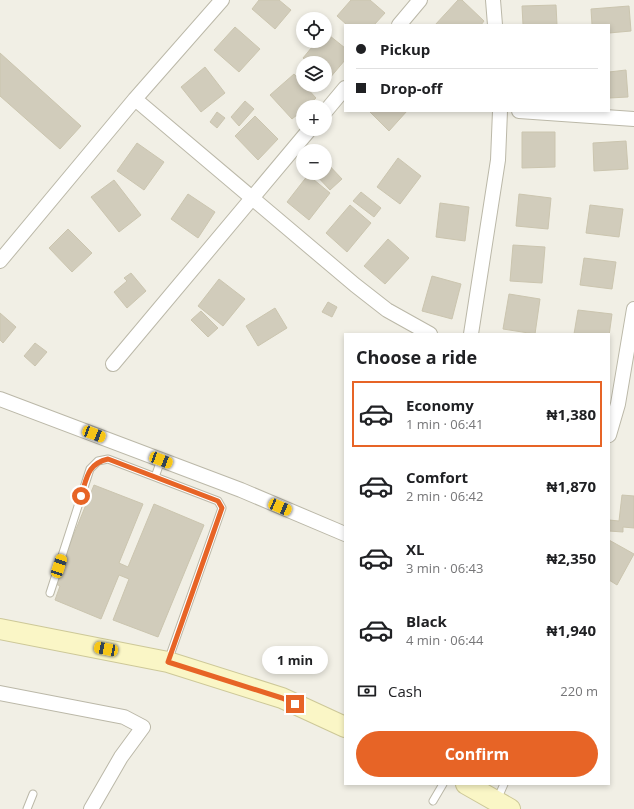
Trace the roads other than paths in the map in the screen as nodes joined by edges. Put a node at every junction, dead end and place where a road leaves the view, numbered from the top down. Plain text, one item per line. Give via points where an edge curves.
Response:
1 (222, 0) edge
2 (420, 0) edge
3 (493, 0) edge
4 (400, 24) edge
5 (495, 24) edge
6 (344, 89) edge
7 (135, 99) junction
8 (332, 104) edge
9 (500, 112) edge
10 (533, 112) edge
11 (634, 119) edge
12 (304, 136) edge
13 (251, 199) junction
14 (0, 261) edge
15 (634, 309) edge
16 (428, 333) edge
17 (471, 333) edge
18 (113, 364) dead end
19 (0, 399) edge
20 (610, 432) edge
21 (161, 460) junction
22 (155, 477) junction
23 (344, 534) edge
24 (50, 593) dead end
25 (0, 630) edge
26 (168, 662) junction
27 (0, 693) edge
28 (344, 727) edge
29 (442, 785) edge
30 (468, 785) edge
31 (33, 794) dead end
32 (433, 801) dead end
33 (501, 801) edge
34 (26, 809) edge
35 (91, 809) edge

1 - 7 street
2 - 4 street
3 - 5 street
6 - 8 street
7 - 13 street
7 - 14 street
9 - 17 street via 498,160
10 - 11 street
12 - 13 street
13 - 16 street via 387,310
13 - 18 street
15 - 20 street via 618,404
19 - 21 street
21 - 22 lane
21 - 23 street via 241,490
22 - 24 lane via 108,459 98,461 90,469
22 - 26 lane via 218,501 222,508
25 - 26 street
26 - 28 street via 282,698
27 - 35 street via 124,717 143,727 121,757
29 - 32 lane
30 - 33 street
31 - 34 lane

